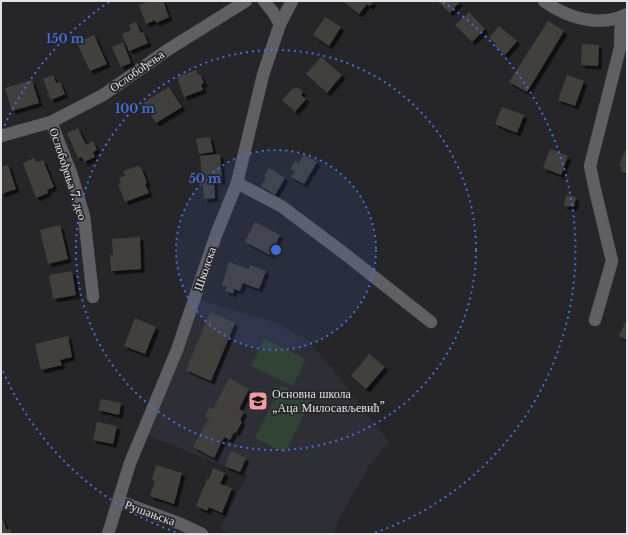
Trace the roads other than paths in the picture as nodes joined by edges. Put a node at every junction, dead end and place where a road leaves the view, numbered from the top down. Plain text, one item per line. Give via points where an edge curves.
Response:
1 (246, 1) edge
2 (264, 1) edge
3 (292, 1) edge
4 (544, 1) edge
5 (624, 16) edge
6 (280, 24) junction
7 (51, 122) junction
8 (1, 136) edge
9 (237, 182) junction
10 (93, 297) dead end
11 (595, 320) dead end
12 (432, 322) dead end
13 (119, 501) junction
14 (108, 534) edge
15 (202, 534) edge

1 - 7 street, Ослобођења via 169,49 103,95
2 - 6 street
3 - 6 street, Школска
4 - 5 street via 572,17 610,20
5 - 11 street via 620,48 590,166 612,261
6 - 9 street, Школска via 263,75
7 - 8 street, Ослобођења
7 - 10 street, Ослобођења 7. део via 84,216
9 - 12 street via 280,206
9 - 13 street, Школска via 177,350 130,463
13 - 14 street, Школска
13 - 15 street, Рушањска

